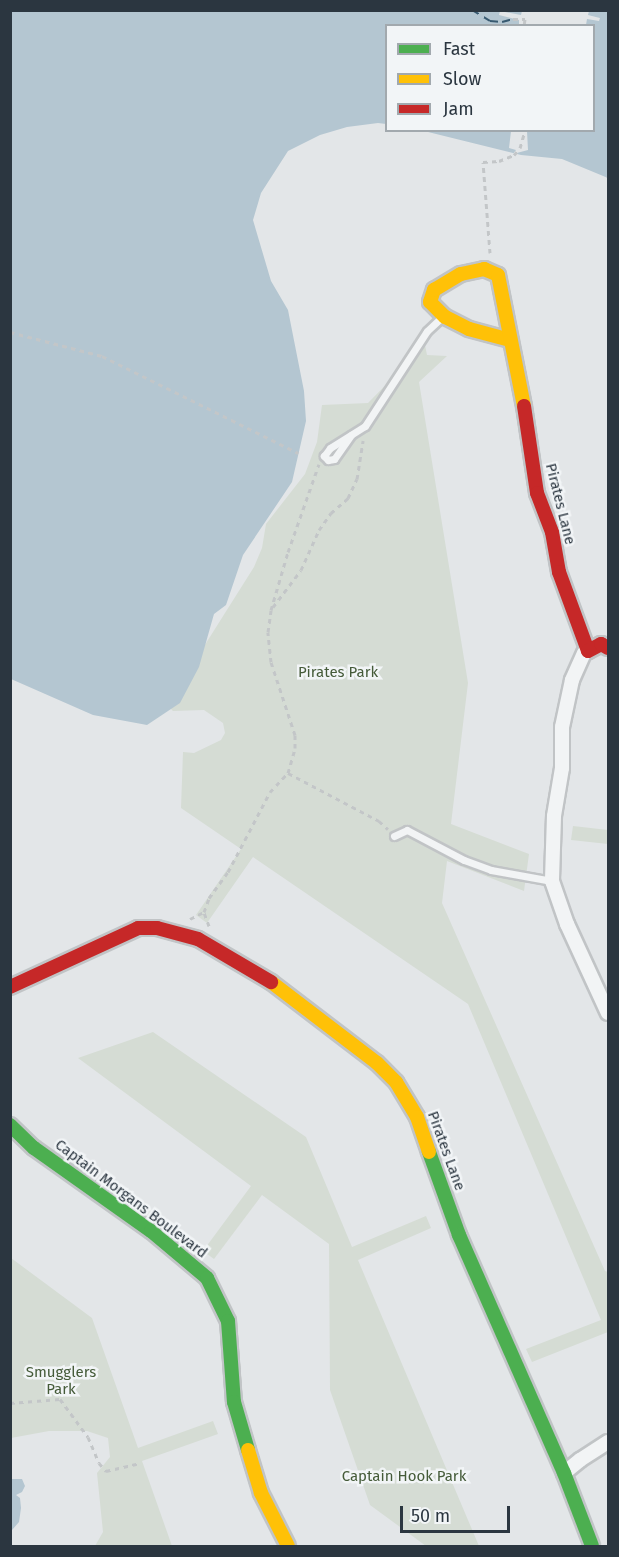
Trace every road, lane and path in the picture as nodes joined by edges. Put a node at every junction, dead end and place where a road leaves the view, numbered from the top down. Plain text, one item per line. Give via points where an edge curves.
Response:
1 (513, 19) dead end
2 (524, 24) edge
3 (524, 132) edge
4 (492, 273) junction
5 (443, 315) junction
6 (10, 332) edge
7 (510, 340) junction
8 (365, 426) junction
9 (298, 453) dead end
10 (324, 456) joint
11 (271, 610) junction
12 (609, 648) edge
13 (588, 651) junction
14 (288, 773) junction
15 (395, 834) joint
16 (552, 881) junction
17 (218, 950) junction
18 (10, 987) edge
19 (609, 1013) edge
20 (10, 1125) edge
21 (10, 1403) edge
22 (609, 1442) edge
23 (137, 1464) dead end
24 (564, 1473) junction
25 (288, 1546) edge
26 (592, 1546) edge

1 - 2 path via 525,19
3 - 4 path via 514,155 483,162
4 - 5 street via 484,268 461,274 434,290 430,302
4 - 7 street, Pirates Lane via 498,275
5 - 7 street via 469,329
5 - 8 lane via 427,331
6 - 9 path via 102,356
7 - 13 street, Pirates Lane via 537,493 552,532 559,572
8 - 10 lane
8 - 11 path via 357,479 348,498 318,530 301,570
10 - 11 path via 312,478
11 - 14 path via 271,662 295,735
12 - 13 street via 601,644
13 - 16 street via 572,680 562,727
14 - 15 path
14 - 17 path via 270,792 228,872 209,898 204,912
15 - 16 lane via 407,830 491,870
16 - 19 street via 567,924
17 - 18 street, Pirates Lane via 198,939 157,928 138,928
17 - 24 street, Pirates Lane via 271,982 396,1082 417,1117 459,1235
20 - 25 street, Captain Morgans Boulevard via 34,1148 151,1232 207,1278 228,1321 234,1402 261,1493
21 - 23 path via 60,1399 88,1437 106,1471
22 - 24 street
24 - 26 street, Pirates Lane

